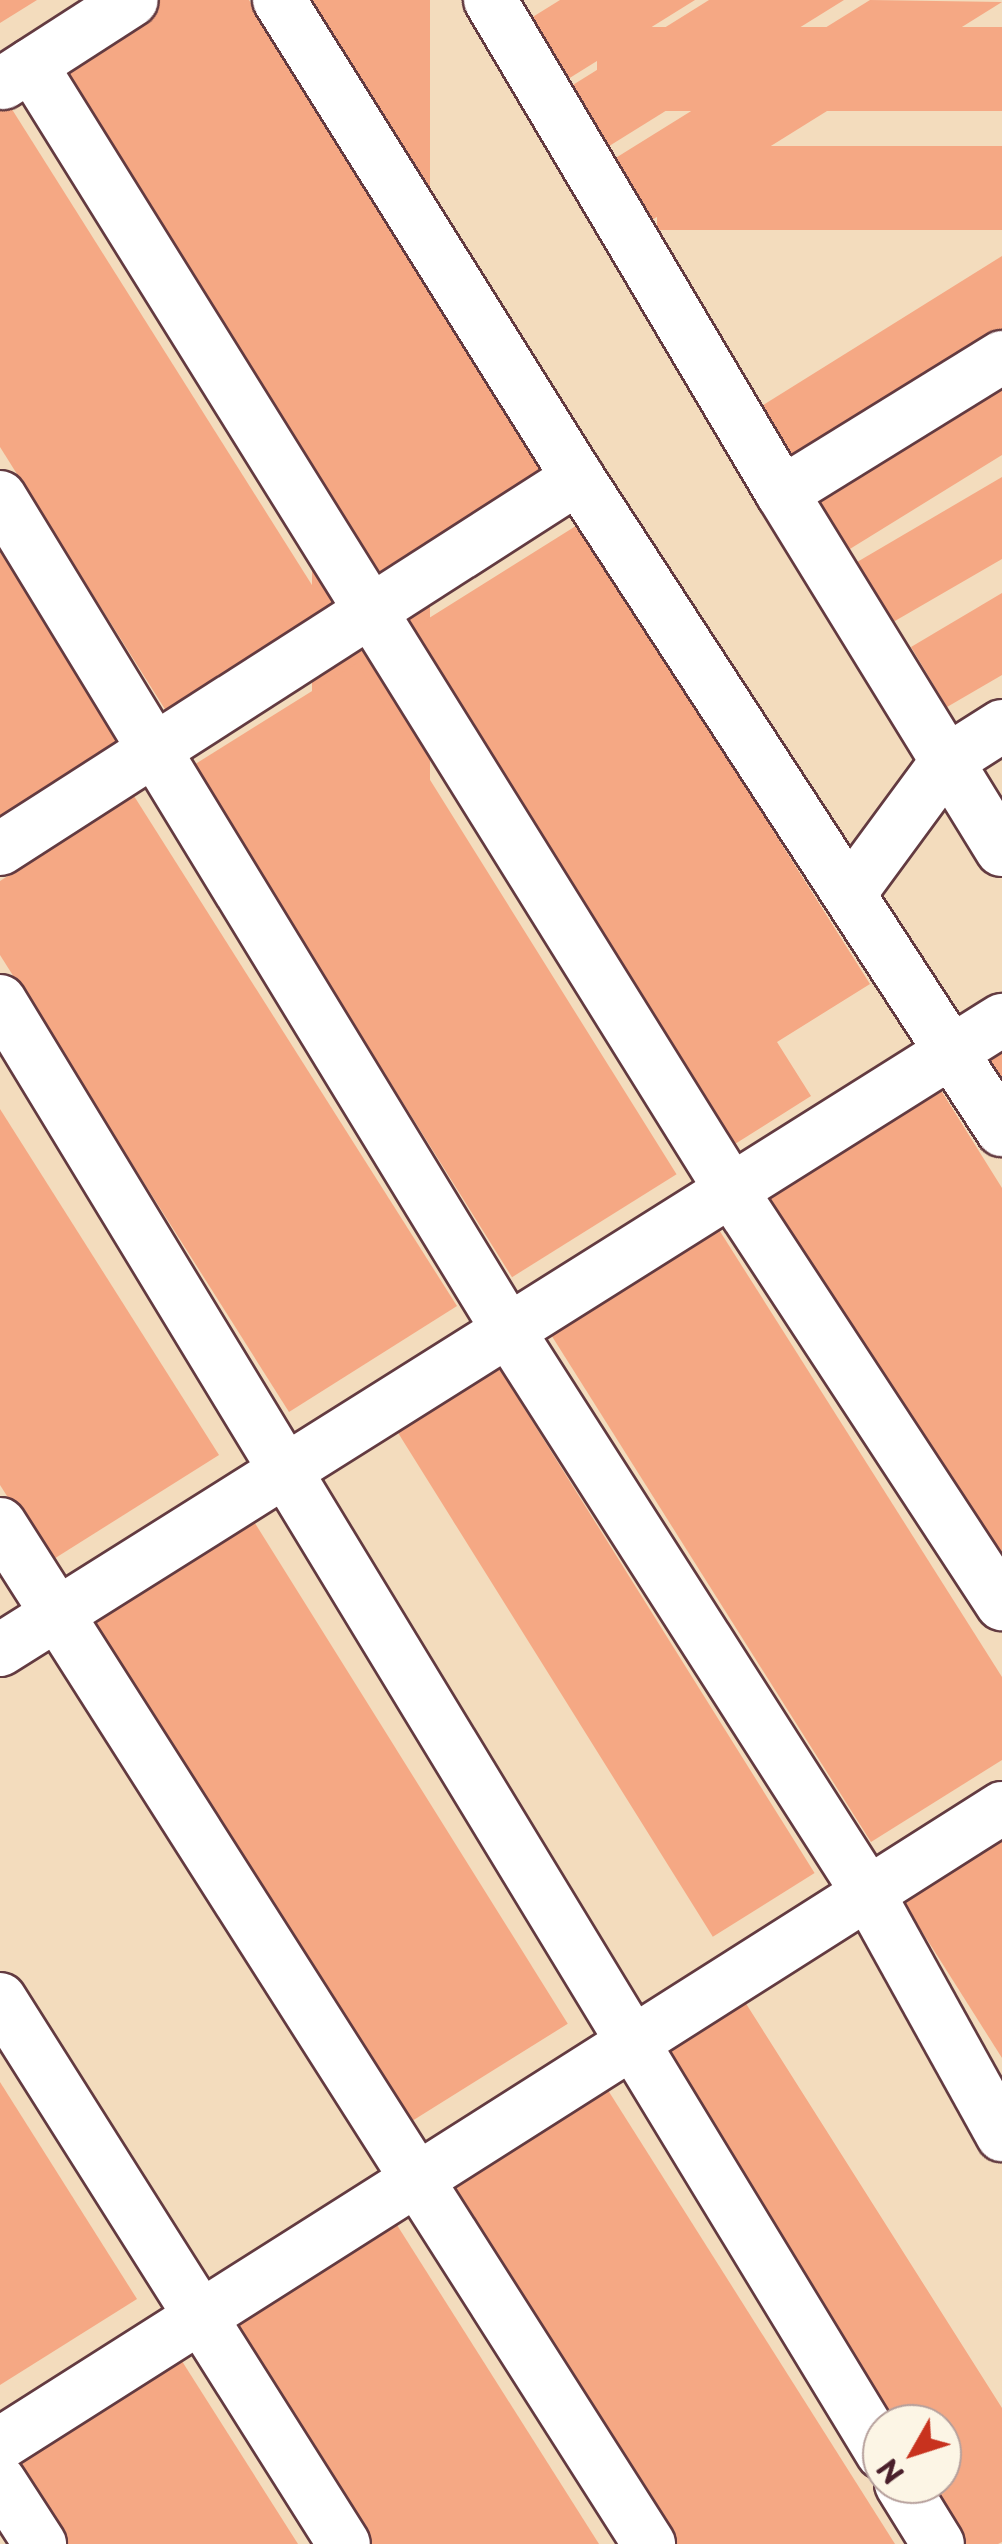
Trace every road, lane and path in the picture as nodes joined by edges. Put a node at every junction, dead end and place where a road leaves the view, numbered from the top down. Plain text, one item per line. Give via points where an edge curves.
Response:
1 (132, 0) edge
2 (279, 0) edge
3 (509, 7) edge
4 (15, 75) edge
5 (1002, 357) edge
6 (578, 478) junction
7 (782, 493) junction
8 (0, 497) edge
9 (372, 613) junction
10 (1002, 726) edge
11 (154, 748) junction
12 (947, 761) junction
13 (0, 849) edge
14 (1002, 850) edge
15 (850, 894) junction
16 (0, 1001) edge
17 (1002, 1020) edge
18 (953, 1051) junction
19 (1002, 1130) edge
20 (731, 1190) junction
21 (508, 1330) junction
22 (284, 1471) junction
23 (0, 1524) edge
24 (1002, 1604) edge
25 (56, 1615) junction
26 (0, 1650) edge
27 (1002, 1808) edge
28 (868, 1892) junction
29 (0, 1999) edge
30 (632, 2044) junction
31 (1002, 2135) edge
32 (415, 2181) junction
33 (202, 2316) junction
34 (862, 2420) edge
35 (0, 2444) edge
36 (0, 2482) edge
37 (913, 2504) edge
38 (40, 2544) edge
39 (344, 2544) edge
40 (649, 2544) edge
41 (938, 2544) edge

1 - 4 street
2 - 6 street
3 - 7 street
4 - 9 street
5 - 7 street
6 - 9 street
6 - 15 street
7 - 12 street
8 - 11 street
9 - 11 street
9 - 20 street
10 - 12 street
11 - 13 street
11 - 21 street
12 - 14 street
12 - 15 street
15 - 18 street
16 - 22 street
17 - 18 street
18 - 19 street
18 - 20 street
20 - 21 street
20 - 24 street
21 - 22 street
21 - 28 street
22 - 25 street
22 - 30 street
23 - 25 street
25 - 26 street
25 - 32 street
27 - 28 street
28 - 30 street
28 - 31 street
29 - 33 street
30 - 32 street
30 - 34 street
32 - 33 street
32 - 40 street
33 - 35 street
33 - 39 street
36 - 38 street
37 - 41 street

